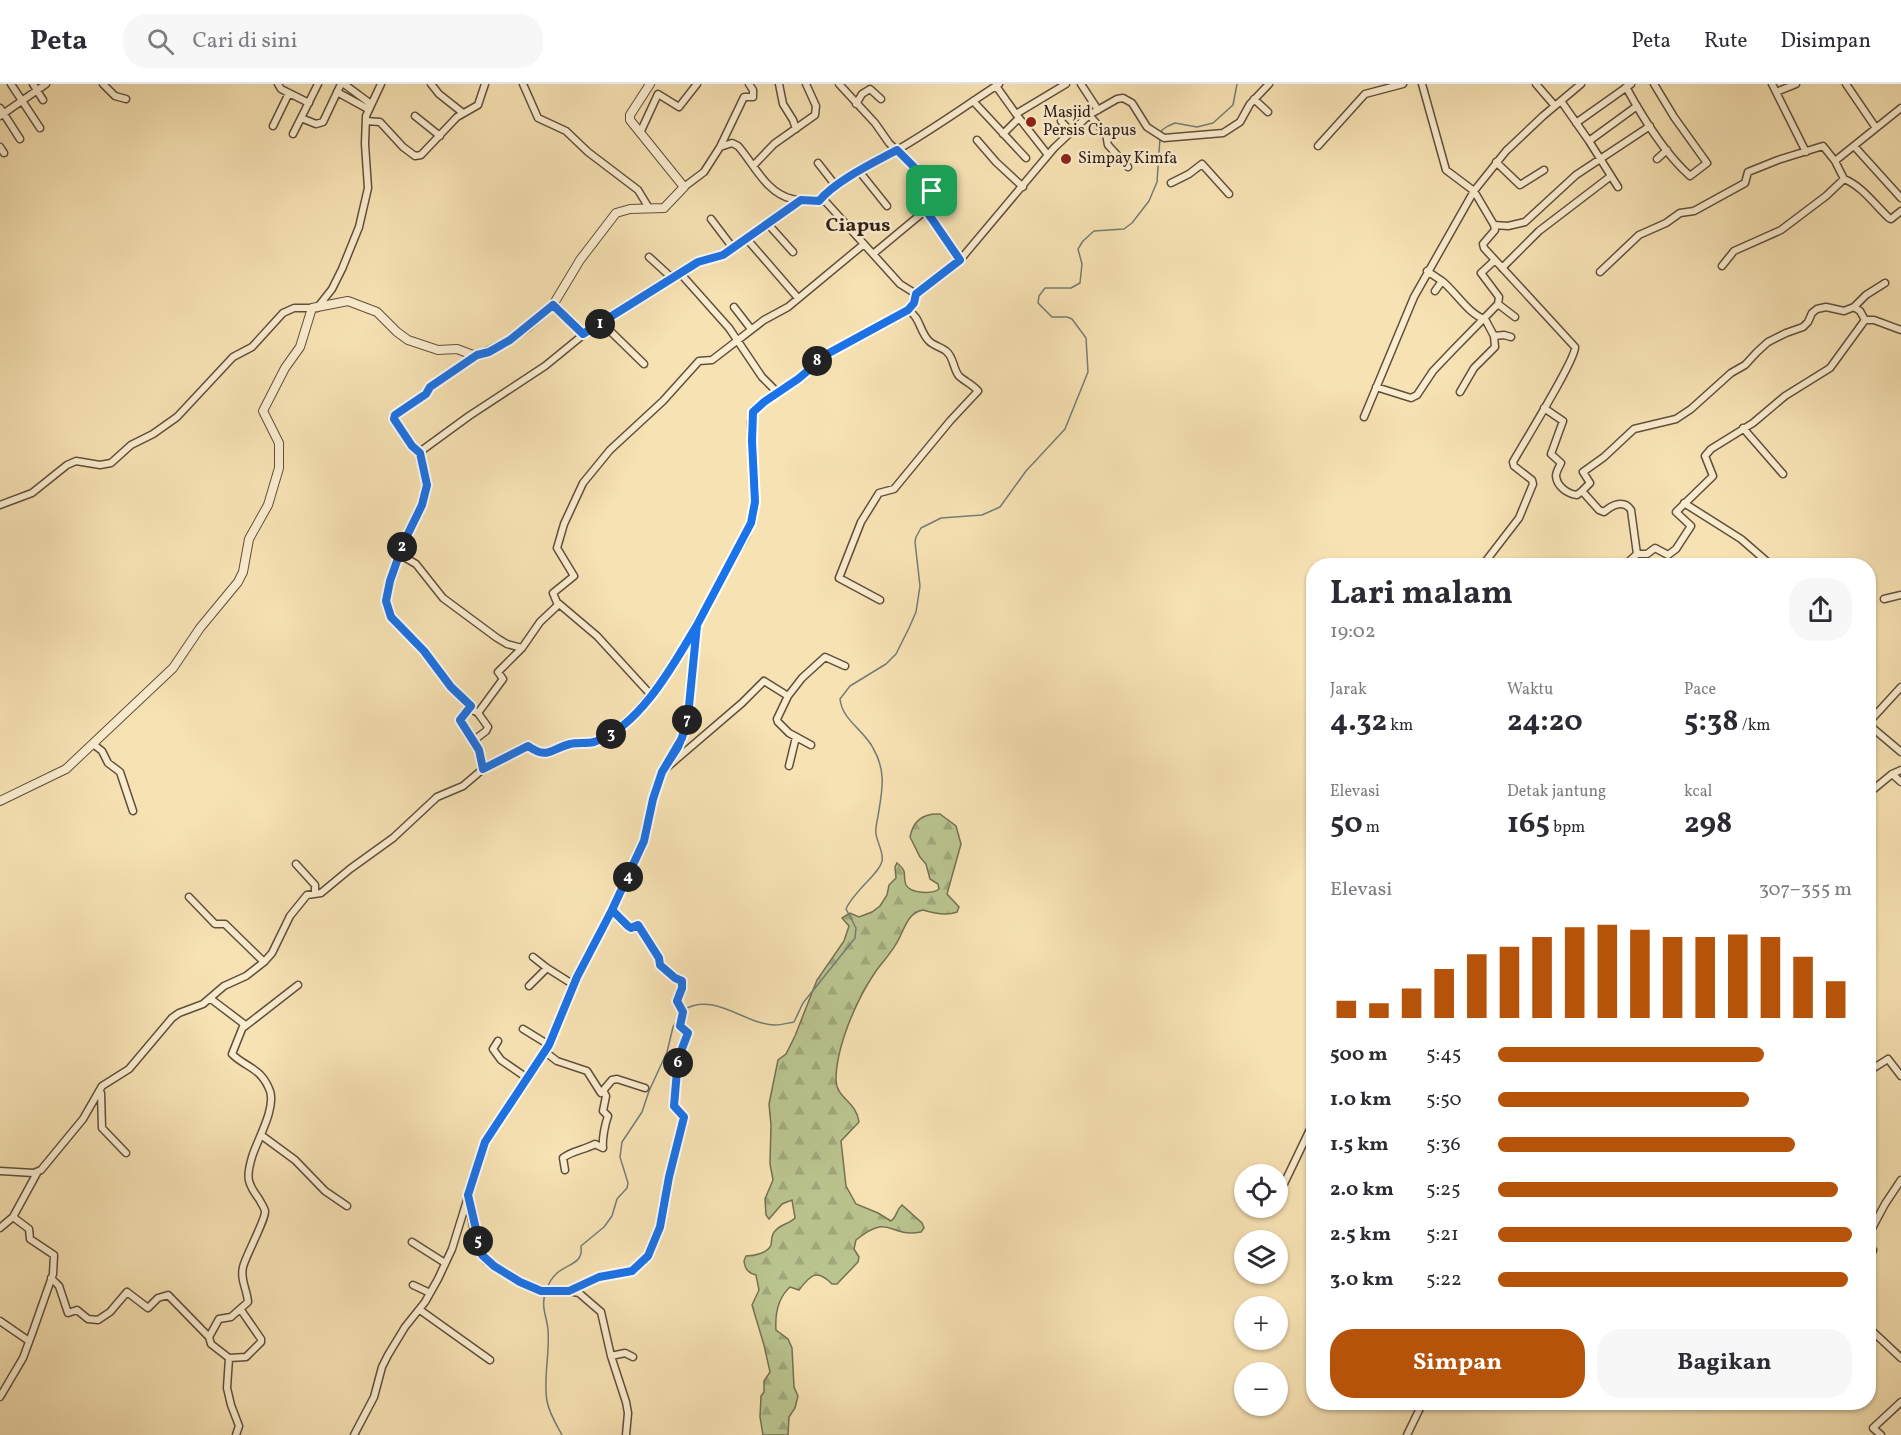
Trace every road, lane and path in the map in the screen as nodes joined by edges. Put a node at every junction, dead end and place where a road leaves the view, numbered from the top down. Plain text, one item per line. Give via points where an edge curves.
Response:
1 (10, 84) edge
2 (33, 84) edge
3 (46, 84) edge
4 (103, 84) edge
5 (278, 84) edge
6 (318, 84) edge
7 (343, 84) edge
8 (381, 84) edge
9 (431, 84) edge
10 (485, 84) edge
11 (522, 84) edge
12 (650, 84) edge
13 (697, 84) edge
14 (749, 84) edge
15 (779, 84) edge
16 (806, 84) edge
17 (839, 84) edge
18 (1066, 84) edge
19 (1081, 84) edge
20 (1269, 84) edge
21 (1403, 84) edge
22 (1422, 84) edge
23 (1536, 84) edge
24 (1581, 84) edge
25 (1654, 84) edge
26 (1772, 84) edge
27 (1796, 84) edge
28 (1846, 84) edge
29 (997, 85) edge
30 (1629, 86) edge
31 (37, 91) junction
32 (337, 92) junction
33 (1776, 92) junction
34 (290, 93) junction
35 (126, 99) dead end
36 (881, 99) dead end
37 (1254, 99) junction
38 (42, 100) dead end
39 (21, 101) junction
40 (973, 101) junction
41 (309, 103) junction
42 (1558, 103) junction
43 (856, 104) junction
44 (1637, 106) junction
45 (369, 107) junction
46 (1901, 108) edge
47 (1098, 110) junction
48 (1, 112) edge
49 (1268, 112) dead end
50 (463, 113) junction
51 (415, 116) dead end
52 (1018, 116) junction
53 (1089, 116) junction
54 (301, 118) junction
55 (366, 121) junction
56 (1061, 121) dead end
57 (1526, 121) dead end
58 (1576, 123) junction
59 (273, 126) dead end
60 (1532, 126) junction
61 (1650, 126) junction
62 (40, 128) dead end
63 (1876, 128) junction
64 (796, 129) junction
65 (1070, 131) junction
66 (640, 133) junction
67 (293, 134) dead end
68 (1003, 134) junction
69 (440, 136) junction
70 (20, 139) dead end
71 (977, 140) dead end
72 (1590, 141) junction
73 (1318, 146) dead end
74 (1854, 146) junction
75 (720, 147) junction
76 (897, 150) junction
77 (1667, 150) junction
78 (1806, 152) junction
79 (1048, 155) junction
80 (1026, 158) dead end
81 (1600, 158) junction
82 (1657, 159) dead end
83 (1835, 161) junction
84 (1496, 162) junction
85 (818, 163) dead end
86 (753, 166) junction
87 (1128, 167) dead end
88 (1544, 170) dead end
89 (859, 171) junction
90 (1611, 176) junction
91 (1844, 179) junction
92 (1172, 183) dead end
93 (836, 186) junction
94 (684, 187) junction
95 (1023, 187) junction
96 (1618, 187) dead end
97 (1474, 191) junction
98 (1229, 194) dead end
99 (1901, 198) edge
100 (801, 200) junction
101 (819, 201) junction
102 (887, 206) dead end
103 (649, 208) junction
104 (926, 210) junction
105 (1901, 211) edge
106 (711, 219) dead end
107 (768, 224) junction
108 (1494, 225) junction
109 (746, 238) junction
110 (864, 244) junction
111 (733, 248) junction
112 (793, 252) dead end
113 (873, 254) junction
114 (649, 257) dead end
115 (960, 260) junction
116 (1496, 260) junction
117 (1722, 266) dead end
118 (1502, 268) junction
119 (1427, 271) junction
120 (1600, 272) dead end
121 (680, 273) junction
122 (672, 278) junction
123 (1442, 281) junction
124 (1885, 283) dead end
125 (1435, 291) dead end
126 (916, 294) junction
127 (798, 298) junction
128 (1498, 304) junction
129 (553, 305) junction
130 (734, 307) dead end
131 (1854, 307) junction
132 (314, 308) junction
133 (908, 310) junction
134 (1515, 317) dead end
135 (1485, 319) junction
136 (1865, 320) junction
137 (602, 322) junction
138 (751, 329) junction
139 (1901, 330) edge
140 (583, 334) junction
141 (1494, 336) junction
142 (1511, 337) dead end
143 (737, 339) junction
144 (477, 355) junction
145 (644, 364) dead end
146 (1376, 387) junction
147 (1460, 392) dead end
148 (778, 393) junction
149 (1544, 408) junction
150 (1364, 417) dead end
151 (1743, 428) junction
152 (420, 453) junction
153 (1783, 474) dead end
154 (1582, 491) junction
155 (1684, 503) junction
156 (0, 505) edge
157 (399, 554) junction
158 (1637, 554) junction
159 (1488, 558) edge
160 (1633, 558) edge
161 (1763, 558) edge
162 (1901, 595) edge
163 (1884, 599) dead end
164 (880, 600) dead end
165 (558, 603) junction
166 (697, 625) junction
167 (522, 648) junction
168 (845, 666) dead end
169 (1900, 689) edge
170 (651, 695) junction
171 (788, 696) junction
172 (469, 708) junction
173 (478, 713) junction
174 (1876, 716) edge
175 (1876, 730) edge
176 (796, 737) junction
177 (473, 741) junction
178 (93, 744) junction
179 (811, 745) dead end
180 (1901, 752) edge
181 (789, 766) dead end
182 (483, 769) junction
183 (1901, 770) edge
184 (662, 772) junction
185 (1892, 774) junction
186 (1901, 782) edge
187 (1876, 787) edge
188 (0, 801) edge
189 (133, 810) dead end
190 (296, 864) dead end
191 (315, 893) junction
192 (189, 897) dead end
193 (612, 910) junction
194 (533, 957) dead end
195 (264, 962) junction
196 (547, 968) junction
197 (298, 985) dead end
198 (574, 985) junction
199 (529, 986) dead end
200 (211, 999) junction
201 (244, 1027) junction
202 (523, 1029) dead end
203 (498, 1041) dead end
204 (549, 1045) junction
205 (544, 1051) junction
206 (1876, 1067) edge
207 (1901, 1076) edge
208 (527, 1078) junction
209 (645, 1088) dead end
210 (99, 1091) junction
211 (604, 1092) junction
212 (261, 1135) junction
213 (1306, 1138) edge
214 (126, 1153) dead end
215 (565, 1170) dead end
216 (0, 1171) edge
217 (37, 1173) junction
218 (1288, 1175) edge
219 (1901, 1180) edge
220 (468, 1195) junction
221 (347, 1206) dead end
222 (13, 1217) junction
223 (3, 1220) edge
224 (1876, 1221) edge
225 (0, 1228) edge
226 (412, 1242) dead end
227 (445, 1263) junction
228 (51, 1278) junction
229 (412, 1285) dead end
230 (569, 1291) junction
231 (430, 1293) junction
232 (241, 1310) junction
233 (420, 1310) junction
234 (0, 1321) edge
235 (1876, 1335) edge
236 (209, 1337) junction
237 (29, 1341) junction
238 (611, 1356) junction
239 (229, 1358) junction
240 (633, 1358) dead end
241 (1901, 1358) edge
242 (490, 1360) dead end
243 (0, 1397) edge
244 (1900, 1405) edge
245 (1419, 1410) edge
246 (236, 1435) edge
247 (354, 1435) edge
248 (626, 1435) edge
249 (1407, 1435) edge
250 (1881, 1435) edge

1 - 39 street
2 - 31 street
3 - 31 street
4 - 35 street via 115,96
5 - 34 street
6 - 41 street
7 - 32 street
7 - 45 street
8 - 45 street
9 - 50 street
10 - 50 street via 476,108
11 - 103 street via 538,118 566,131 638,190
12 - 66 street via 629,118
13 - 66 street via 679,107 658,94
14 - 75 street via 753,97 744,97
15 - 64 street via 783,104
16 - 64 street via 817,111
17 - 43 street
18 - 52 street
19 - 47 street
20 - 37 street
21 - 73 street via 1365,94
22 - 97 street via 1446,170
23 - 42 street
24 - 42 street
25 - 77 street via 1707,164 1690,176
26 - 33 street
27 - 33 street
28 - 63 street
29 - 40 street
29 - 52 street
30 - 44 street
30 - 58 street
31 - 38 street
31 - 39 street
32 - 45 street
32 - 54 street via 323,122 316,124
33 - 78 street
34 - 41 street
34 - 59 street
36 - 43 street via 870,89
37 - 47 street via 1240,122 1224,133 1164,138 1151,130 1132,103 1123,98
37 - 49 street
39 - 48 street
39 - 62 street
40 - 68 street
40 - 76 street
41 - 54 street
42 - 58 street
42 - 60 street
43 - 76 street
44 - 61 street
44 - 72 street
45 - 55 street
46 - 63 street
47 - 53 street
48 - 70 street
50 - 69 street
51 - 69 street
52 - 68 street
52 - 79 street
53 - 65 street
53 - 87 street
54 - 67 street
55 - 69 street via 380,122 416,156
55 - 132 street via 368,188 359,227 339,275
56 - 65 street
57 - 60 street
58 - 72 street
60 - 84 street
61 - 77 street
61 - 81 street
63 - 74 street
64 - 86 street
65 - 79 street
66 - 94 street
68 - 80 street
71 - 95 street
72 - 81 street
74 - 83 street
74 - 99 street
75 - 86 street via 732,143 738,146
75 - 94 street via 704,172
76 - 89 street
76 - 104 street via 933,187 922,203
77 - 82 street
78 - 83 street via 1825,146
78 - 120 street via 1748,172 1745,183 1694,212 1680,213 1639,235
79 - 95 street
81 - 90 street
81 - 108 street via 1525,222
83 - 91 street
84 - 88 street via 1520,185
84 - 97 street
85 - 93 street
86 - 100 street via 770,186
89 - 93 street
89 - 102 street
90 - 96 street
90 - 118 street via 1539,231
91 - 105 street via 1862,190 1889,218
91 - 117 street via 1781,230 1734,251
92 - 98 street via 1202,164
93 - 101 street
94 - 103 street via 664,208
95 - 115 street
97 - 108 street
97 - 119 street
100 - 101 street
100 - 107 street
101 - 110 street via 832,207
103 - 129 street via 622,210 611,218
104 - 113 street
104 - 115 street
106 - 111 street
107 - 109 street
107 - 112 street
108 - 116 street via 1493,234 1483,246
109 - 111 street
109 - 127 street
110 - 113 street
110 - 127 street
111 - 121 street
113 - 126 street via 900,284
114 - 122 street
115 - 126 street
116 - 118 street
116 - 128 street via 1481,273 1499,297
118 - 149 street via 1575,347 1576,352
119 - 123 street
119 - 146 street
121 - 122 street
121 - 143 street
122 - 137 street
123 - 125 street
123 - 135 street via 1479,318
124 - 131 street
126 - 133 street
127 - 138 street
128 - 134 street
128 - 135 street
129 - 140 street
129 - 144 street via 510,340
130 - 138 street
131 - 136 street
131 - 154 street via 1842,312 1826,307 1817,309 1803,327 1768,342 1684,414 1634,429 1583,472 1590,483
132 - 144 street via 348,301 377,312 408,340 438,350 457,349
132 - 156 street via 294,308 283,313 252,346 233,357 177,417 131,445 111,464 76,461 32,493
132 - 178 street via 300,347 263,411 279,443 279,468 268,505 249,539 242,576 173,668
133 - 148 street via 829,353
133 - 164 street via 916,315 926,338 946,351 959,375 978,391 894,489 879,494 860,524 839,578
135 - 141 street
135 - 146 street via 1463,338 1414,397
136 - 139 street
136 - 151 street via 1830,368
137 - 140 street
137 - 145 street
138 - 143 street
140 - 152 street via 545,366
141 - 142 street
141 - 147 street via 1495,347 1474,368
143 - 148 street via 762,377
143 - 165 street via 710,362 702,359 696,363 583,483 558,543 558,552 574,576 553,593
144 - 152 street via 395,415 394,419
146 - 150 street
148 - 166 street via 753,412 755,502 751,523
149 - 154 street via 1563,421 1551,454 1561,463 1557,481 1569,494
149 - 159 street via 1513,462 1532,480 1533,486 1519,518
151 - 153 street
151 - 155 street via 1706,454 1713,476
152 - 157 street via 426,490
154 - 158 street via 1601,511 1617,504 1629,507
155 - 158 street via 1676,513 1691,526 1674,551 1667,555 1655,549
155 - 161 street via 1743,540
157 - 167 street via 416,564 443,598 497,638
157 - 172 street via 386,601 391,617
158 - 160 street
162 - 163 street
165 - 167 street
165 - 170 street via 590,630
166 - 170 street via 668,675
166 - 184 street via 685,730
167 - 173 street via 498,672 503,679
168 - 171 street via 825,657
169 - 174 street
170 - 182 street via 620,728 594,741 542,753 528,746
171 - 176 street via 777,720
171 - 184 street via 764,681
172 - 173 street
172 - 177 street via 460,720
173 - 177 street via 488,728
175 - 180 street
176 - 179 street
176 - 181 street
177 - 182 street
178 - 188 street via 66,769
178 - 189 street via 120,772
182 - 191 street via 463,786 433,800 393,838 321,893
183 - 185 street
184 - 193 street via 644,841
185 - 186 street
185 - 187 street
190 - 191 street via 315,885
191 - 195 street via 308,894 290,916
192 - 195 street via 215,924 226,925
193 - 198 street
193 - 230 street via 631,928 638,925 660,965 681,979 677,1001 680,1026 688,1033 678,1059 674,1106 684,1117 660,1227 645,1261 632,1271 599,1277
194 - 196 street
195 - 200 street via 246,976 228,983
196 - 198 street
196 - 199 street
197 - 201 street
198 - 204 street
200 - 201 street
200 - 210 street via 172,1018 129,1069
201 - 212 street via 232,1054 256,1070 269,1089 270,1103
202 - 204 street
203 - 208 street via 493,1049 495,1055
204 - 205 street
205 - 208 street
205 - 211 street via 556,1061 586,1071 600,1092
206 - 207 street via 1888,1059
208 - 220 street via 485,1142
209 - 211 street via 617,1079
210 - 214 street via 102,1128
210 - 217 street via 83,1119
211 - 215 street via 603,1111 608,1116 603,1148 595,1144 569,1153 562,1160
212 - 221 street
212 - 232 street via 248,1181 262,1204 264,1216 243,1267 248,1302
213 - 218 street
216 - 217 street
217 - 222 street
219 - 224 street
220 - 227 street
220 - 230 street via 486,1261 531,1288
222 - 223 street
222 - 228 street via 29,1229 30,1239 54,1255
223 - 225 street
226 - 227 street
227 - 231 street
228 - 236 street via 59,1286 68,1313 77,1310 88,1319 98,1320 127,1292 148,1308 158,1298 168,1296
228 - 237 street
229 - 231 street
230 - 238 street via 579,1293 601,1312
231 - 233 street
232 - 236 street via 219,1319
232 - 239 street via 261,1342 246,1357
233 - 242 street
233 - 247 street via 388,1355 374,1397
234 - 237 street
235 - 241 street
236 - 239 street via 211,1344
237 - 243 street
238 - 240 street via 625,1353
238 - 248 street via 628,1413
239 - 246 street via 226,1380 240,1426
244 - 250 street via 1873,1428
245 - 249 street

